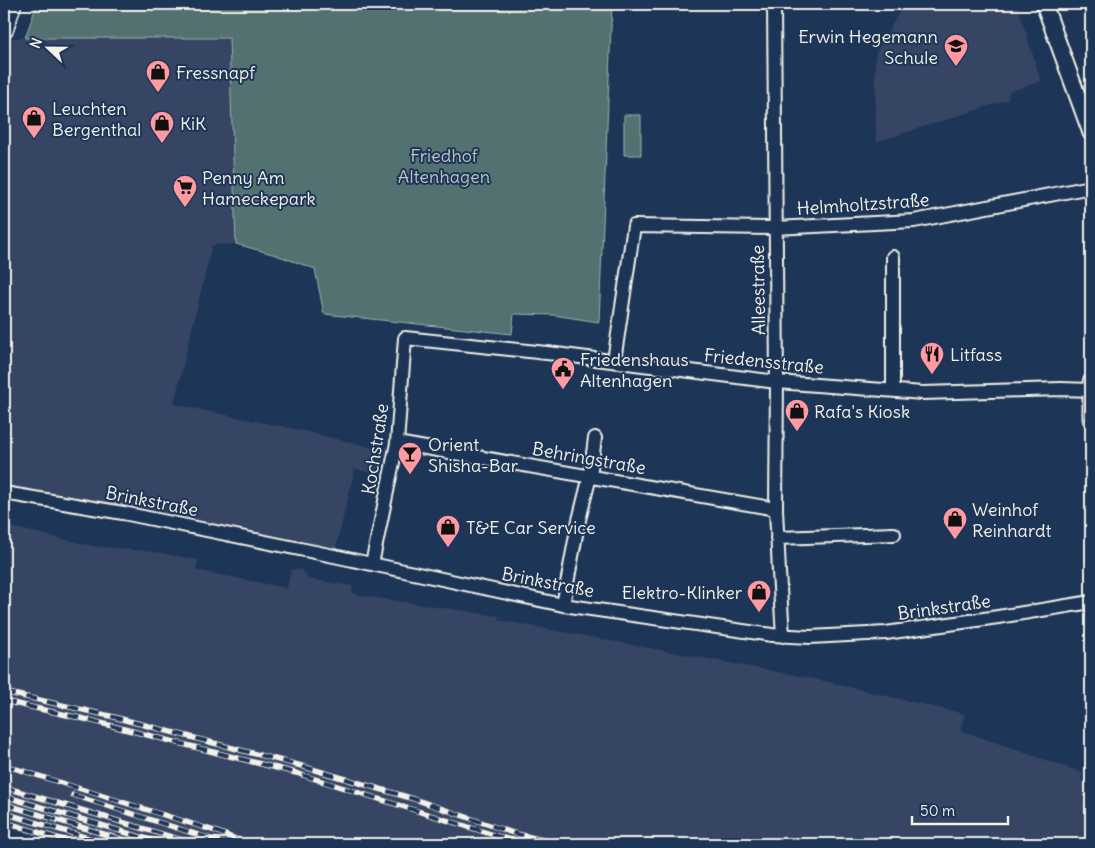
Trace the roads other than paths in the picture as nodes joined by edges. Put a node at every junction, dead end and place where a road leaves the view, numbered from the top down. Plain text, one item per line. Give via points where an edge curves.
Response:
1 (12, 4) edge
2 (774, 4) edge
3 (1044, 4) edge
4 (4, 29) edge
5 (1091, 133) edge
6 (1091, 187) edge
7 (775, 228) junction
8 (893, 257) dead end
9 (406, 338) joint
10 (614, 361) junction
11 (777, 382) junction
12 (1091, 382) edge
13 (893, 390) junction
14 (1091, 390) edge
15 (1091, 420) edge
16 (595, 438) dead end
17 (397, 443) junction
18 (590, 476) junction
19 (4, 493) edge
20 (776, 509) junction
21 (894, 534) dead end
22 (777, 538) junction
23 (372, 564) junction
24 (1091, 602) edge
25 (563, 604) junction
26 (783, 636) junction

1 - 4 main road
2 - 7 street, Alleestraße
3 - 5 street
6 - 7 street, Helmholtzstraße via 914,221
7 - 10 street, Helmholtzstraße via 634,226
7 - 11 street, Alleestraße
8 - 13 street
9 - 10 street, Friedensstraße
9 - 17 street, Kochstraße
10 - 11 street, Friedensstraße
11 - 13 street, Friedensstraße
11 - 20 street, Alleestraße
12 - 14 street
13 - 14 street, Friedensstraße via 922,393
14 - 15 street
16 - 18 street
17 - 18 street, Behringstraße
17 - 23 street, Kochstraße
18 - 20 street, Behringstraße
18 - 25 street
19 - 23 street, Brinkstraße via 106,510
20 - 22 street, Alleestraße
21 - 22 street
22 - 26 street, Alleestraße
23 - 25 street, Brinkstraße
24 - 26 street, Brinkstraße via 886,633
25 - 26 street, Brinkstraße

